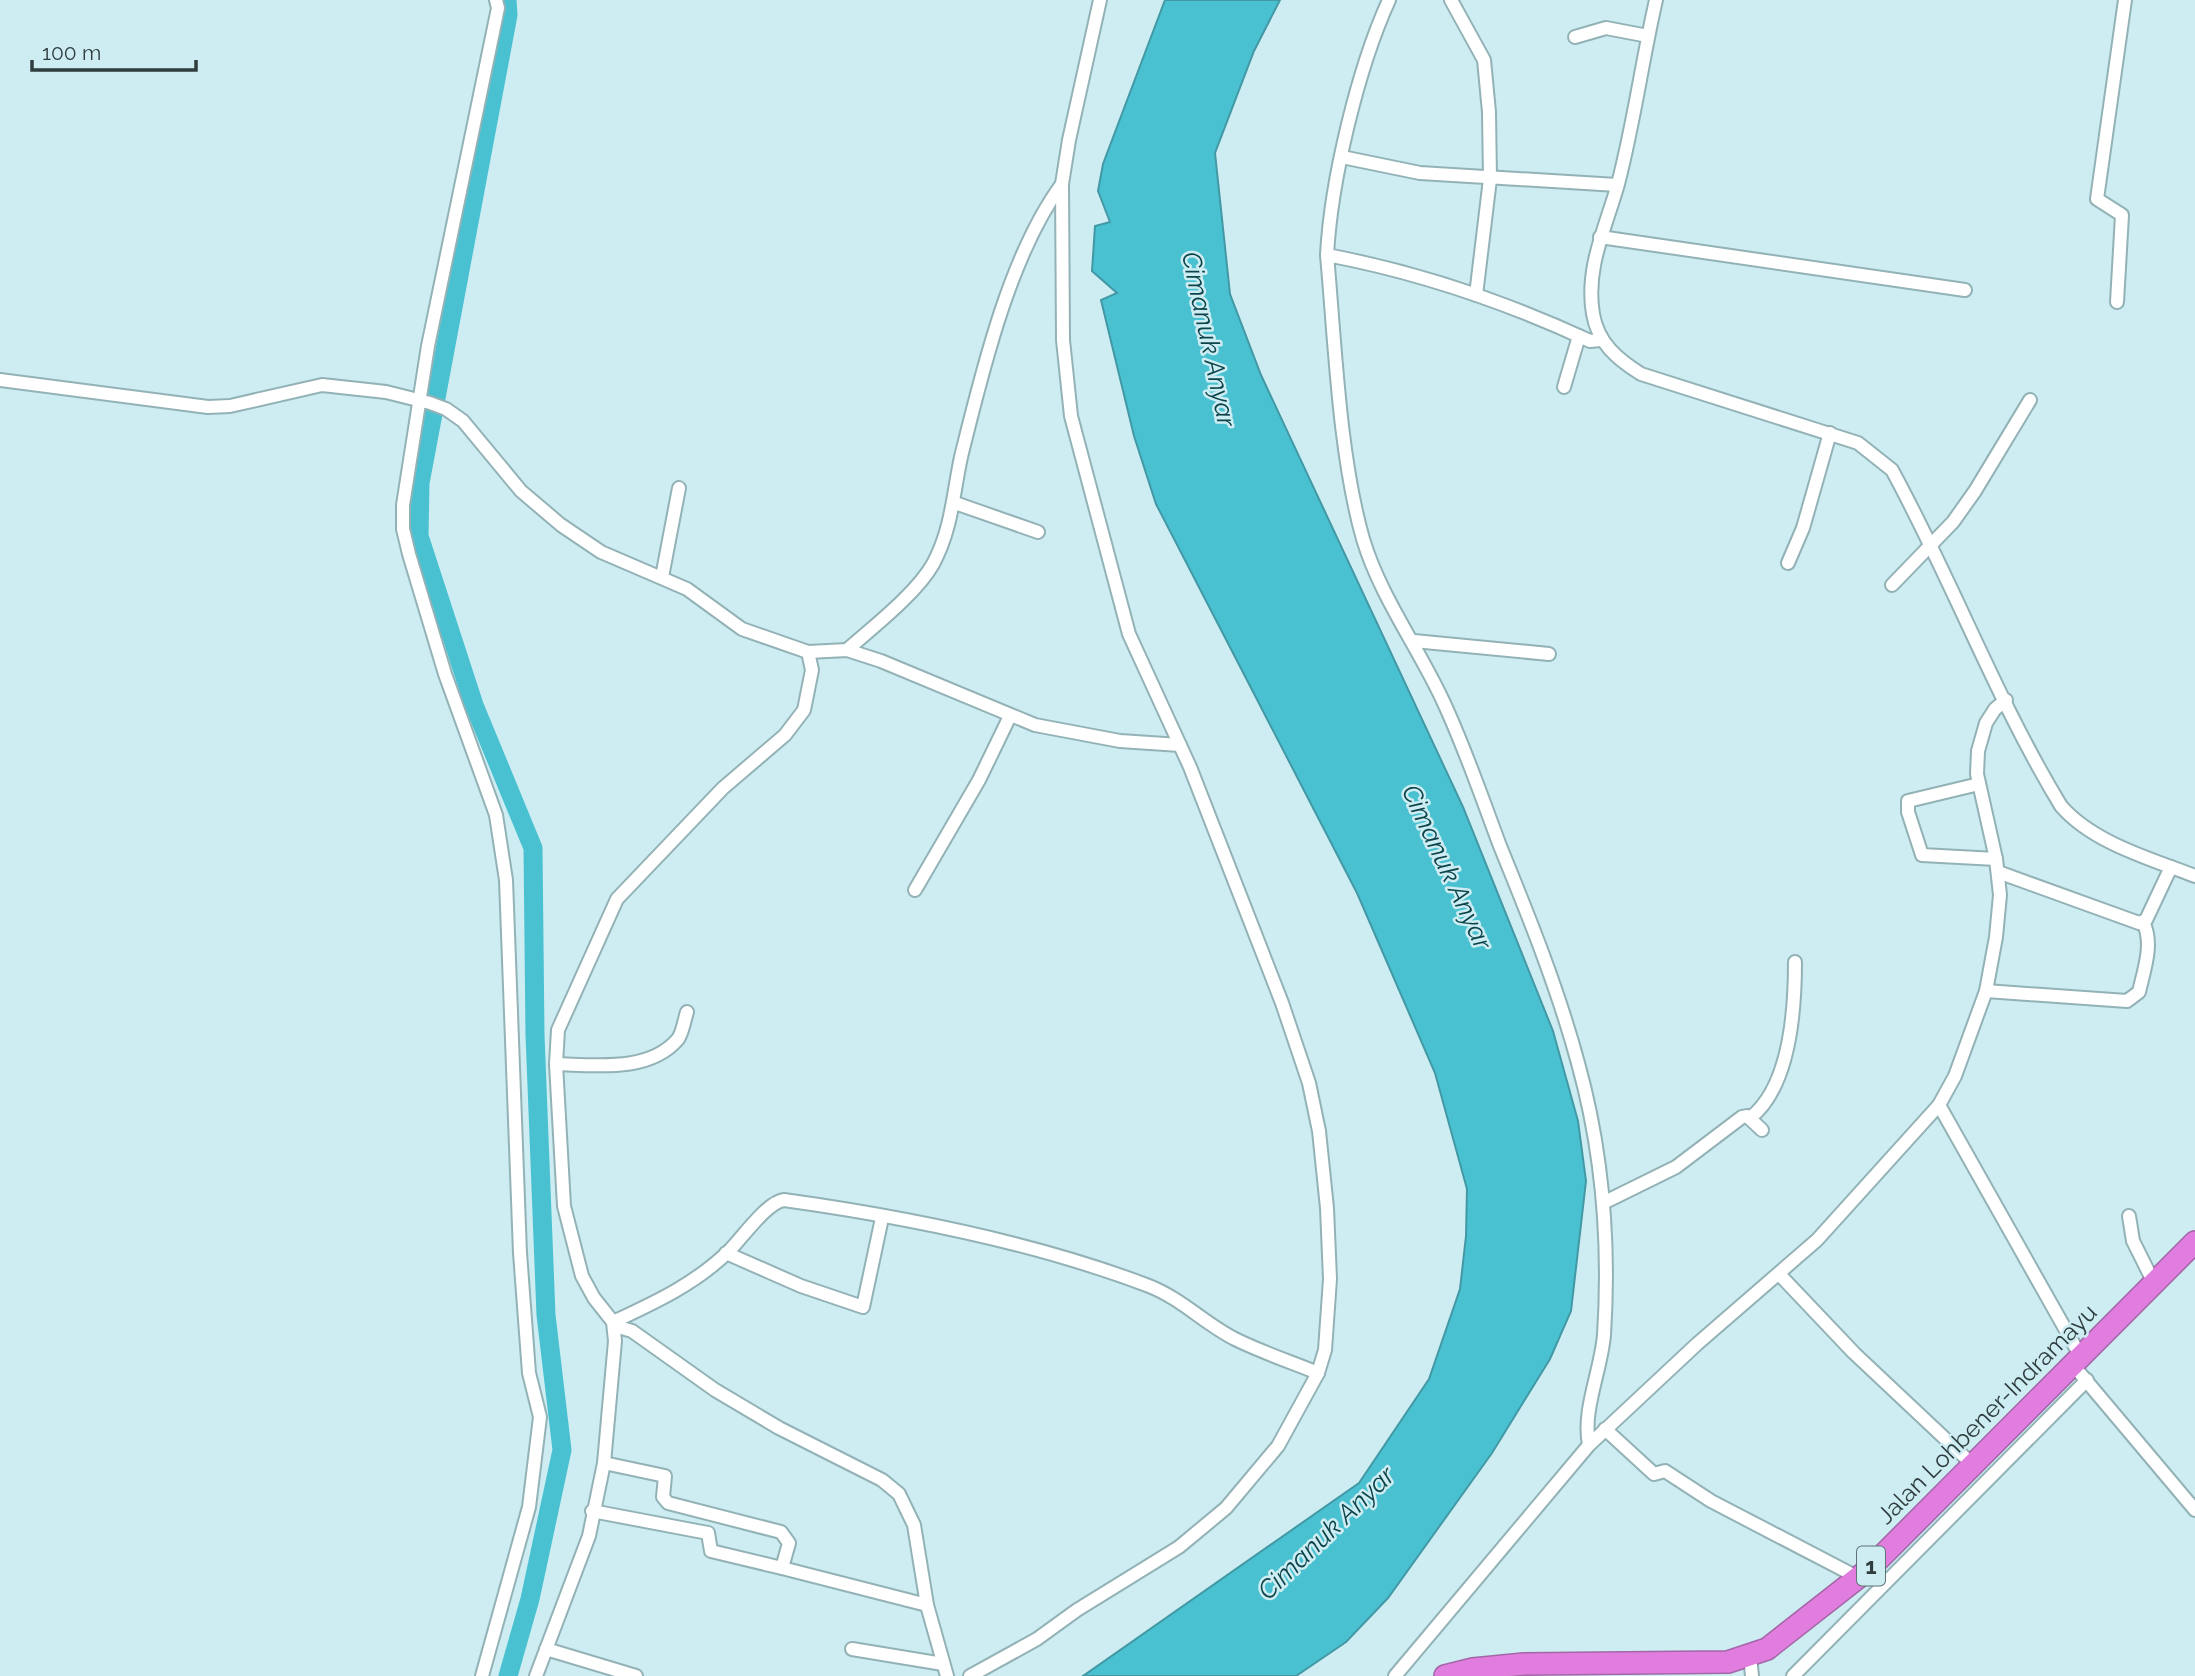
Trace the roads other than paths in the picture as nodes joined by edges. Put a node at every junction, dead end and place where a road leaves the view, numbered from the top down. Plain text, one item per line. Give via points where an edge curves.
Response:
1 (496, 0) edge
2 (1100, 0) edge
3 (1389, 0) edge
4 (1451, 0) edge
5 (1656, 0) edge
6 (2125, 0) edge
7 (1648, 36) junction
8 (1575, 37) dead end
9 (1342, 157) junction
10 (1490, 179) junction
11 (1062, 184) junction
12 (1617, 185) junction
13 (1607, 238) junction
14 (1327, 255) junction
15 (1965, 290) dead end
16 (1476, 295) junction
17 (2117, 302) dead end
18 (1579, 336) junction
19 (1601, 340) junction
20 (0, 380) edge
21 (1564, 387) dead end
22 (2030, 400) dead end
23 (425, 402) junction
24 (1830, 433) junction
25 (679, 488) dead end
26 (954, 503) junction
27 (1038, 532) dead end
28 (1932, 544) junction
29 (1788, 563) dead end
30 (663, 577) junction
31 (1892, 584) dead end
32 (1414, 641) junction
33 (847, 650) junction
34 (808, 652) junction
35 (1549, 654) dead end
36 (2006, 700) junction
37 (1010, 716) junction
38 (1180, 744) junction
39 (1979, 784) junction
40 (1996, 859) junction
41 (2171, 867) junction
42 (1998, 873) junction
43 (2195, 876) edge
44 (915, 890) dead end
45 (2143, 922) junction
46 (1795, 962) dead end
47 (1986, 991) junction
48 (687, 1013) dead end
49 (556, 1064) junction
50 (1939, 1105) junction
51 (1749, 1118) junction
52 (1762, 1130) dead end
53 (1605, 1202) junction
54 (2130, 1216) dead end
55 (882, 1218) junction
56 (2195, 1242) edge
57 (726, 1254) junction
58 (1779, 1274) junction
59 (2154, 1283) junction
60 (614, 1324) junction
61 (2081, 1370) junction
62 (1318, 1373) junction
63 (1605, 1429) junction
64 (1588, 1445) junction
65 (604, 1463) junction
66 (1972, 1464) junction
67 (2195, 1510) edge
68 (592, 1511) junction
69 (782, 1568) junction
70 (1859, 1578) junction
71 (927, 1605) junction
72 (547, 1649) junction
73 (852, 1649) dead end
74 (945, 1670) edge
75 (1754, 1671) edge
76 (482, 1676) edge
77 (536, 1676) edge
78 (636, 1676) edge
79 (970, 1676) edge
80 (1395, 1676) edge
81 (1445, 1676) edge
82 (1793, 1676) edge

1 - 23 street via 498,8 428,346
2 - 11 street
3 - 9 street
4 - 10 street via 1484,60
5 - 7 street
6 - 17 street via 2097,199 2122,215
7 - 8 street via 1606,28
7 - 12 street
9 - 10 street via 1416,172
9 - 14 street
10 - 12 street
10 - 16 street
11 - 26 street via 1029,242 1001,316 978,389
11 - 38 street via 1063,340 1071,416 1129,634
12 - 13 street
13 - 15 street
13 - 19 street via 1590,285
14 - 16 street via 1396,269
14 - 32 street via 1347,455 1363,538 1376,574
16 - 18 street
18 - 19 street
18 - 21 street
19 - 24 street via 1641,374
20 - 23 street via 208,407 322,385 386,392
22 - 28 street via 1975,491
23 - 30 street via 463,421 521,491 561,525 601,552
23 - 76 street via 402,505 402,529 445,674 496,815 502,848 520,1253 529,1373 540,1417 529,1507
24 - 28 street via 1858,443 1892,470
24 - 29 street via 1803,528
25 - 30 street
26 - 27 street
26 - 33 street via 946,537 932,566
28 - 31 street
28 - 36 street
30 - 34 street via 742,629
32 - 35 street
32 - 53 street via 1444,703 1548,967 1578,1063
33 - 34 street
33 - 37 street
34 - 49 street via 812,670 807,701 785,735 723,788 610,909 558,1030
36 - 39 street via 1986,723 1978,751
36 - 41 street via 2070,817 2096,834
37 - 38 street via 1120,741
37 - 44 street
38 - 62 street via 1309,1083 1321,1157 1330,1279 1325,1350
39 - 40 street
39 - 40 street via 1908,802 1907,807 1922,855
40 - 42 street
41 - 43 street
41 - 45 street
42 - 45 street
42 - 47 street via 1999,913
45 - 47 street via 2148,933 2145,969 2139,992 2127,1001
46 - 51 street via 1790,1038 1768,1094
47 - 50 street via 1955,1076
48 - 49 street via 677,1040 646,1059
49 - 60 street via 565,1206 573,1250 594,1298
50 - 58 street via 1829,1228
50 - 61 street
51 - 52 street
51 - 53 street via 1742,1117 1658,1178
53 - 64 street via 1605,1318 1586,1422
54 - 59 street via 2133,1241
55 - 57 street via 778,1201
55 - 57 street via 863,1307
55 - 62 street via 1065,1257 1151,1287 1178,1299 1234,1338
56 - 59 highway, Jalan Lohbener-Indramayu / 1
57 - 60 street via 690,1284
58 - 63 street
58 - 66 street via 1854,1353
59 - 61 highway, Jalan Lohbener-Indramayu / 1
60 - 65 street
60 - 71 street via 632,1331 715,1390 882,1480 898,1494 914,1525
61 - 66 highway, Jalan Lohbener-Indramayu / 1
61 - 67 street
61 - 82 street
62 - 79 street via 1278,1446 1226,1508 1179,1546 1037,1639
63 - 64 street
63 - 70 street via 1654,1474 1665,1471 1711,1501
64 - 80 street
65 - 68 street
65 - 69 street via 665,1476 663,1497 668,1503 781,1532 789,1543
66 - 70 highway, Jalan Lohbener-Indramayu / 1
68 - 69 street via 708,1533 711,1551
68 - 72 street via 586,1544
69 - 71 street
70 - 75 highway, Jalan Lohbener-Indramayu / 1 via 1781,1640
71 - 74 street
72 - 77 street
72 - 78 street
73 - 74 street
75 - 81 highway, Jalan Lohbener-Indramayu / 1 via 1728,1662 1506,1665

